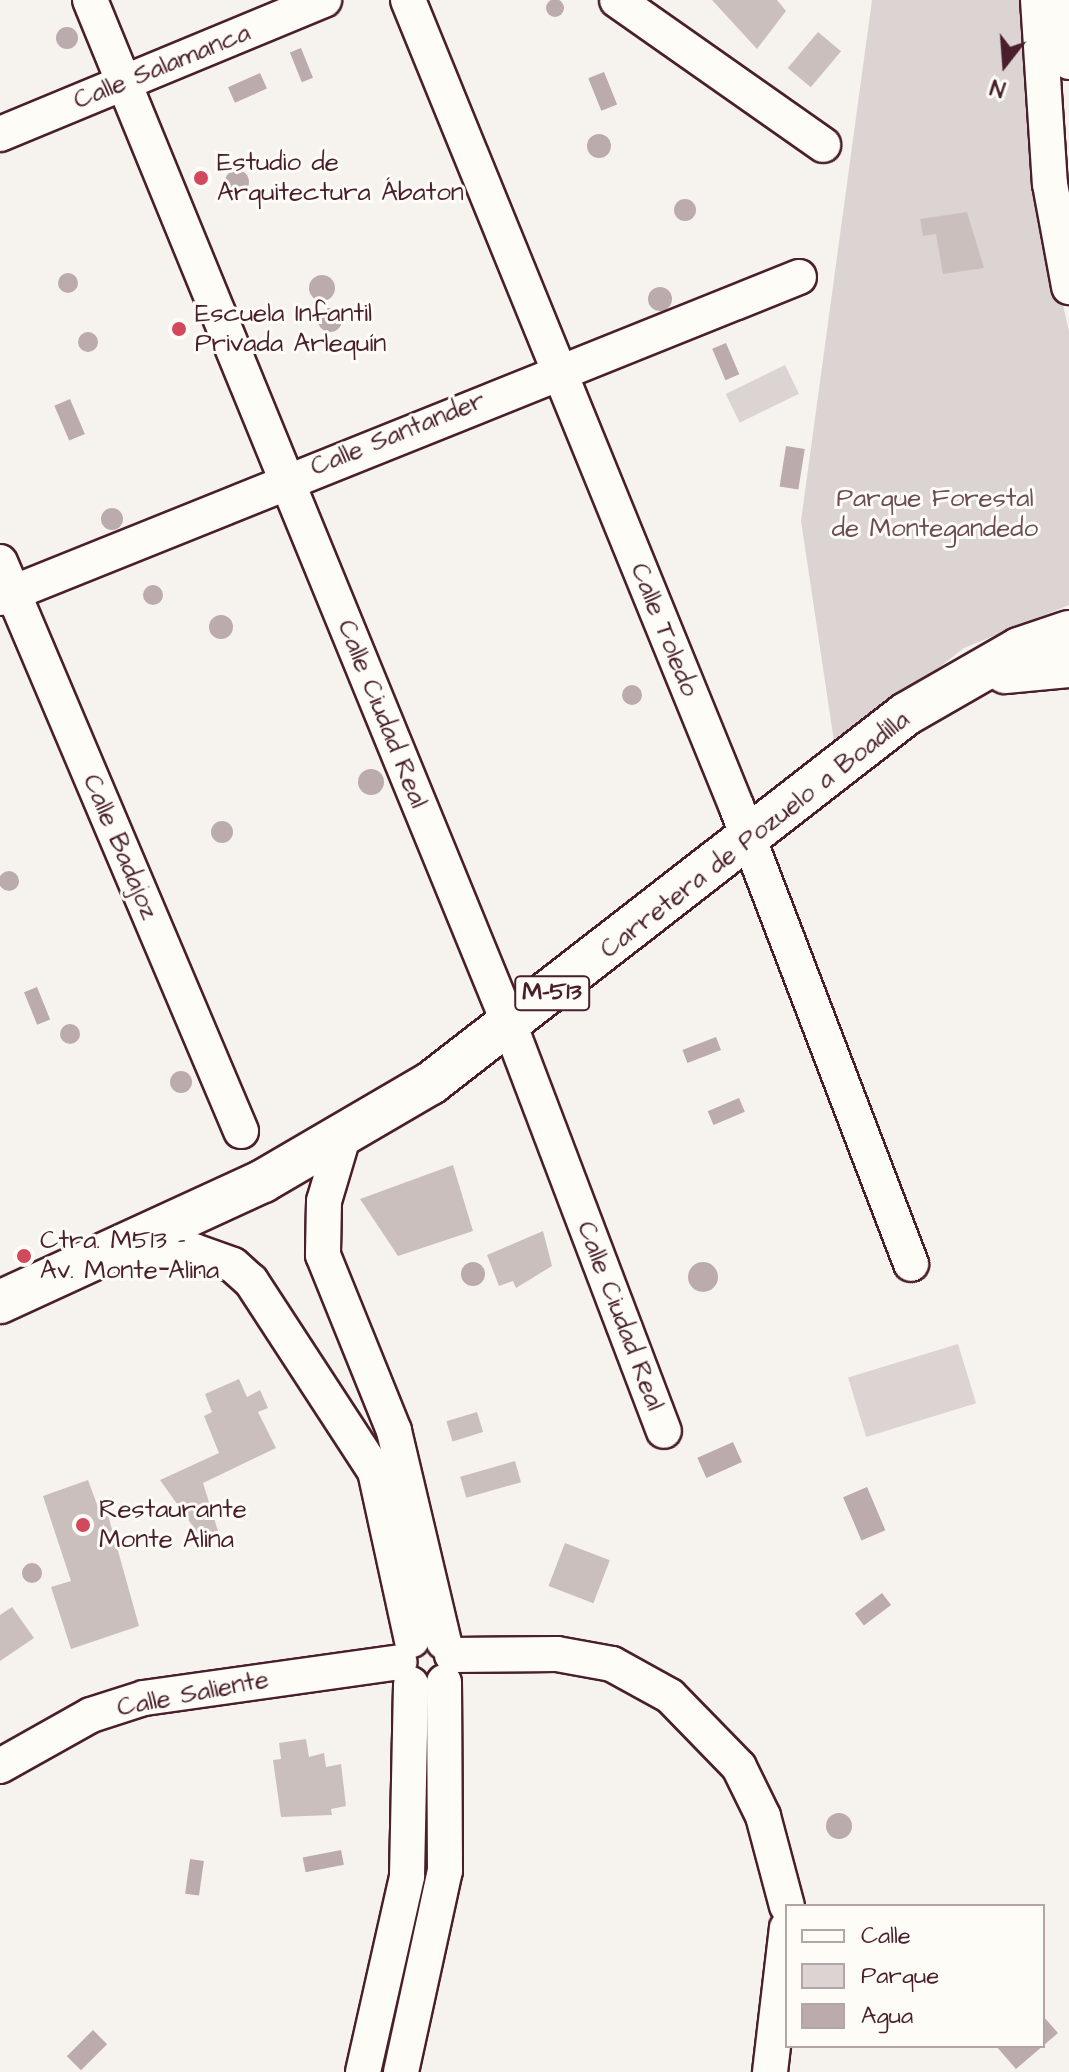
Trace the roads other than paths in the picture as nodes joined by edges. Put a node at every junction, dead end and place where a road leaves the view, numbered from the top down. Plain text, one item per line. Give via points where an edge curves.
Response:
1 (90, 0) edge
2 (324, 0) edge
3 (408, 0) edge
4 (617, 0) edge
5 (1038, 0) edge
6 (1066, 0) edge
7 (1069, 62) edge
8 (123, 82) junction
9 (0, 134) edge
10 (823, 145) dead end
11 (799, 277) dead end
12 (1069, 287) edge
13 (557, 369) junction
14 (285, 480) junction
15 (4, 584) edge
16 (1069, 632) edge
17 (1069, 666) edge
18 (973, 679) junction
19 (748, 836) junction
20 (510, 1026) junction
21 (241, 1131) dead end
22 (344, 1134) junction
23 (124, 1250) junction
24 (911, 1264) dead end
25 (0, 1302) edge
26 (664, 1431) dead end
27 (427, 1661) junction
28 (0, 1766) edge
29 (786, 1904) edge
30 (785, 1945) edge
31 (363, 2072) edge
32 (401, 2072) edge
33 (770, 2072) edge

1 - 8 street, Calle Ciudad Real
2 - 8 street, Calle Salamanca
3 - 13 street, Calle Toledo
4 - 10 street
5 - 12 street via 1050,184
6 - 7 street
8 - 9 street, Calle Salamanca
8 - 14 street, Calle Ciudad Real
11 - 13 street, Calle Santander
13 - 14 street, Calle Santander
13 - 19 street, Calle Toledo
14 - 15 street, Calle Santander
14 - 20 street, Calle Ciudad Real
15 - 21 street, Calle Badajoz
16 - 18 main road, Carretera de Pozuelo a Boadilla / M-513 via 1019,649
17 - 18 main road, Carretera de Pozuelo a Boadilla / M-513
18 - 19 main road, Carretera de Pozuelo a Boadilla / M-513 via 906,714
19 - 20 main road, Carretera de Pozuelo a Boadilla / M-513
19 - 24 street, Calle Toledo
20 - 22 main road, Carretera de Pozuelo a Boadilla / M-513
20 - 26 street, Calle Ciudad Real
22 - 23 main road, Carretera de Pozuelo a Boadilla / M-513
22 - 27 street via 324,1201 323,1255 394,1431
23 - 25 main road, Carretera de Pozuelo a Boadilla / M-513
23 - 27 street via 194,1251 233,1265 251,1281 375,1471
27 - 28 street, Calle Saliente via 144,1698 91,1715
27 - 29 street, Calle Saliente via 571,1656 612,1664 670,1696 739,1767 763,1816
27 - 31 street via 407,1876
27 - 32 street via 445,1871
30 - 33 street

